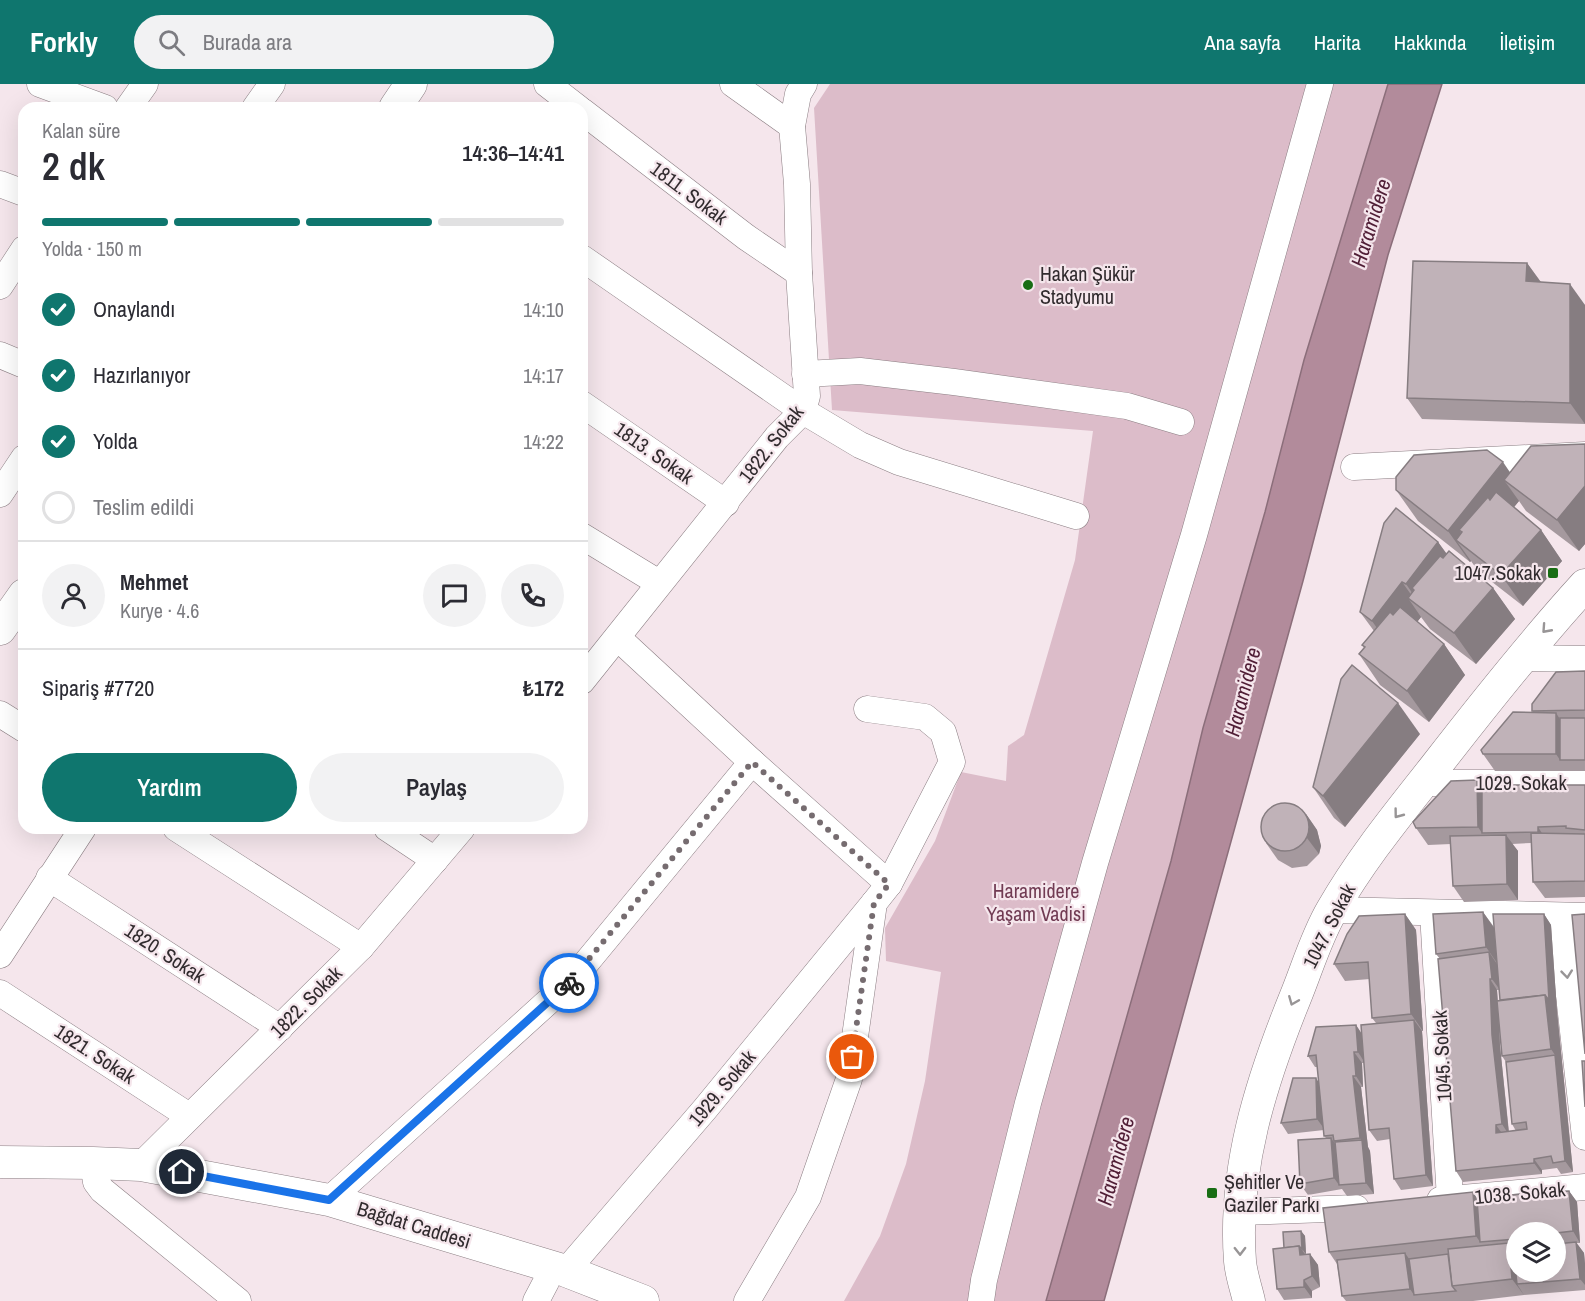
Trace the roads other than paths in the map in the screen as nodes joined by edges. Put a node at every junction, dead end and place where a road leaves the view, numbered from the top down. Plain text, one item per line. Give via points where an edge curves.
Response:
1 (40, 84) edge
2 (145, 84) edge
3 (272, 84) edge
4 (411, 84) edge
5 (547, 84) edge
6 (733, 84) edge
7 (804, 84) edge
8 (1320, 84) edge
9 (89, 102) edge
10 (132, 102) edge
11 (259, 102) edge
12 (399, 102) edge
13 (571, 102) edge
14 (588, 115) edge
15 (792, 126) junction
16 (0, 184) edge
17 (18, 191) edge
18 (18, 258) edge
19 (588, 262) edge
20 (799, 273) junction
21 (0, 286) edge
22 (0, 355) edge
23 (18, 362) edge
24 (806, 374) junction
25 (588, 408) edge
26 (802, 411) junction
27 (1181, 422) dead end
28 (1585, 455) edge
29 (18, 467) edge
30 (1354, 467) dead end
31 (0, 494) edge
32 (726, 503) junction
33 (1076, 516) dead end
34 (588, 540) edge
35 (659, 583) junction
36 (1585, 585) edge
37 (18, 604) edge
38 (0, 629) edge
39 (618, 638) junction
40 (1520, 658) junction
41 (1585, 659) edge
42 (588, 668) edge
43 (867, 709) dead end
44 (0, 714) edge
45 (18, 725) edge
46 (752, 762) junction
47 (1422, 783) junction
48 (1585, 783) edge
49 (79, 834) edge
50 (185, 834) edge
51 (396, 834) edge
52 (457, 834) edge
53 (435, 860) junction
54 (49, 878) junction
55 (881, 893) junction
56 (1332, 910) junction
57 (1433, 913) junction
58 (1573, 916) edge
59 (361, 947) junction
60 (0, 955) edge
61 (0, 993) edge
62 (280, 1028) junction
63 (189, 1116) junction
64 (1585, 1137) edge
65 (0, 1162) edge
66 (93, 1163) junction
67 (141, 1166) junction
68 (1585, 1187) edge
69 (1450, 1199) junction
70 (329, 1200) junction
71 (1415, 1203) edge
72 (1379, 1206) edge
73 (1240, 1212) junction
74 (558, 1269) junction
75 (238, 1301) edge
76 (536, 1301) edge
77 (642, 1301) edge
78 (747, 1301) edge
79 (981, 1301) edge
80 (1249, 1301) edge

1 - 9 street
2 - 10 street
3 - 11 street
4 - 12 main road
5 - 13 street, 1811. Sokak
6 - 15 street
7 - 15 street, 1822. Sokak via 798,94
8 - 79 street via 1194,535 1095,863 1028,1103
14 - 20 street, 1811. Sokak
15 - 20 street, 1822. Sokak
16 - 17 street
18 - 21 street
19 - 26 street
20 - 24 street, 1822. Sokak
22 - 23 street
24 - 26 street, 1822. Sokak via 807,396
24 - 27 street via 860,371 954,382 1127,406
25 - 32 street, 1813. Sokak
26 - 32 street, 1822. Sokak
26 - 33 street via 898,462
28 - 30 street
29 - 31 street
32 - 35 street, 1822. Sokak
34 - 35 street
35 - 39 street, 1822. Sokak
36 -> 40 main road, 1047. Sokak
37 - 38 main road
39 - 42 street, 1822. Sokak
39 - 46 street
40 - 41 street
40 - 47 main road, 1047. Sokak
43 - 55 street via 925,717 943,732 952,762
44 - 45 street
46 - 55 street
46 - 70 street via 572,980
47 - 48 street, 1029. Sokak
47 -> 56 main road, 1047. Sokak via 1368,853
49 - 54 street
50 - 59 street
51 - 53 street
52 - 53 street, 1822. Sokak
53 - 59 street, 1822. Sokak
54 - 60 street
54 - 62 street, 1820. Sokak
55 - 74 street, 1929. Sokak via 705,1109
55 - 78 street via 849,1079 808,1197
56 - 57 street
56 -> 73 main road, 1047. Sokak via 1274,1051 1258,1101 1246,1148
57 - 58 street
57 - 69 street, 1045. Sokak
58 -> 64 street
59 - 62 street, 1822. Sokak
61 - 63 street, 1821. Sokak
62 - 63 street, 1822. Sokak
63 - 67 street, 1822. Sokak
65 - 66 main road, Bağdat Caddesi
66 - 67 main road, Bağdat Caddesi
66 - 75 street via 96,1182 102,1190
67 - 70 main road, Bağdat Caddesi
68 - 69 street, 1038. Sokak
69 - 71 street, 1038. Sokak
70 - 74 main road, Bağdat Caddesi
72 - 73 street
73 -> 80 main road, 1047. Sokak via 1240,1263
74 - 76 street
74 - 77 main road, Bağdat Caddesi

